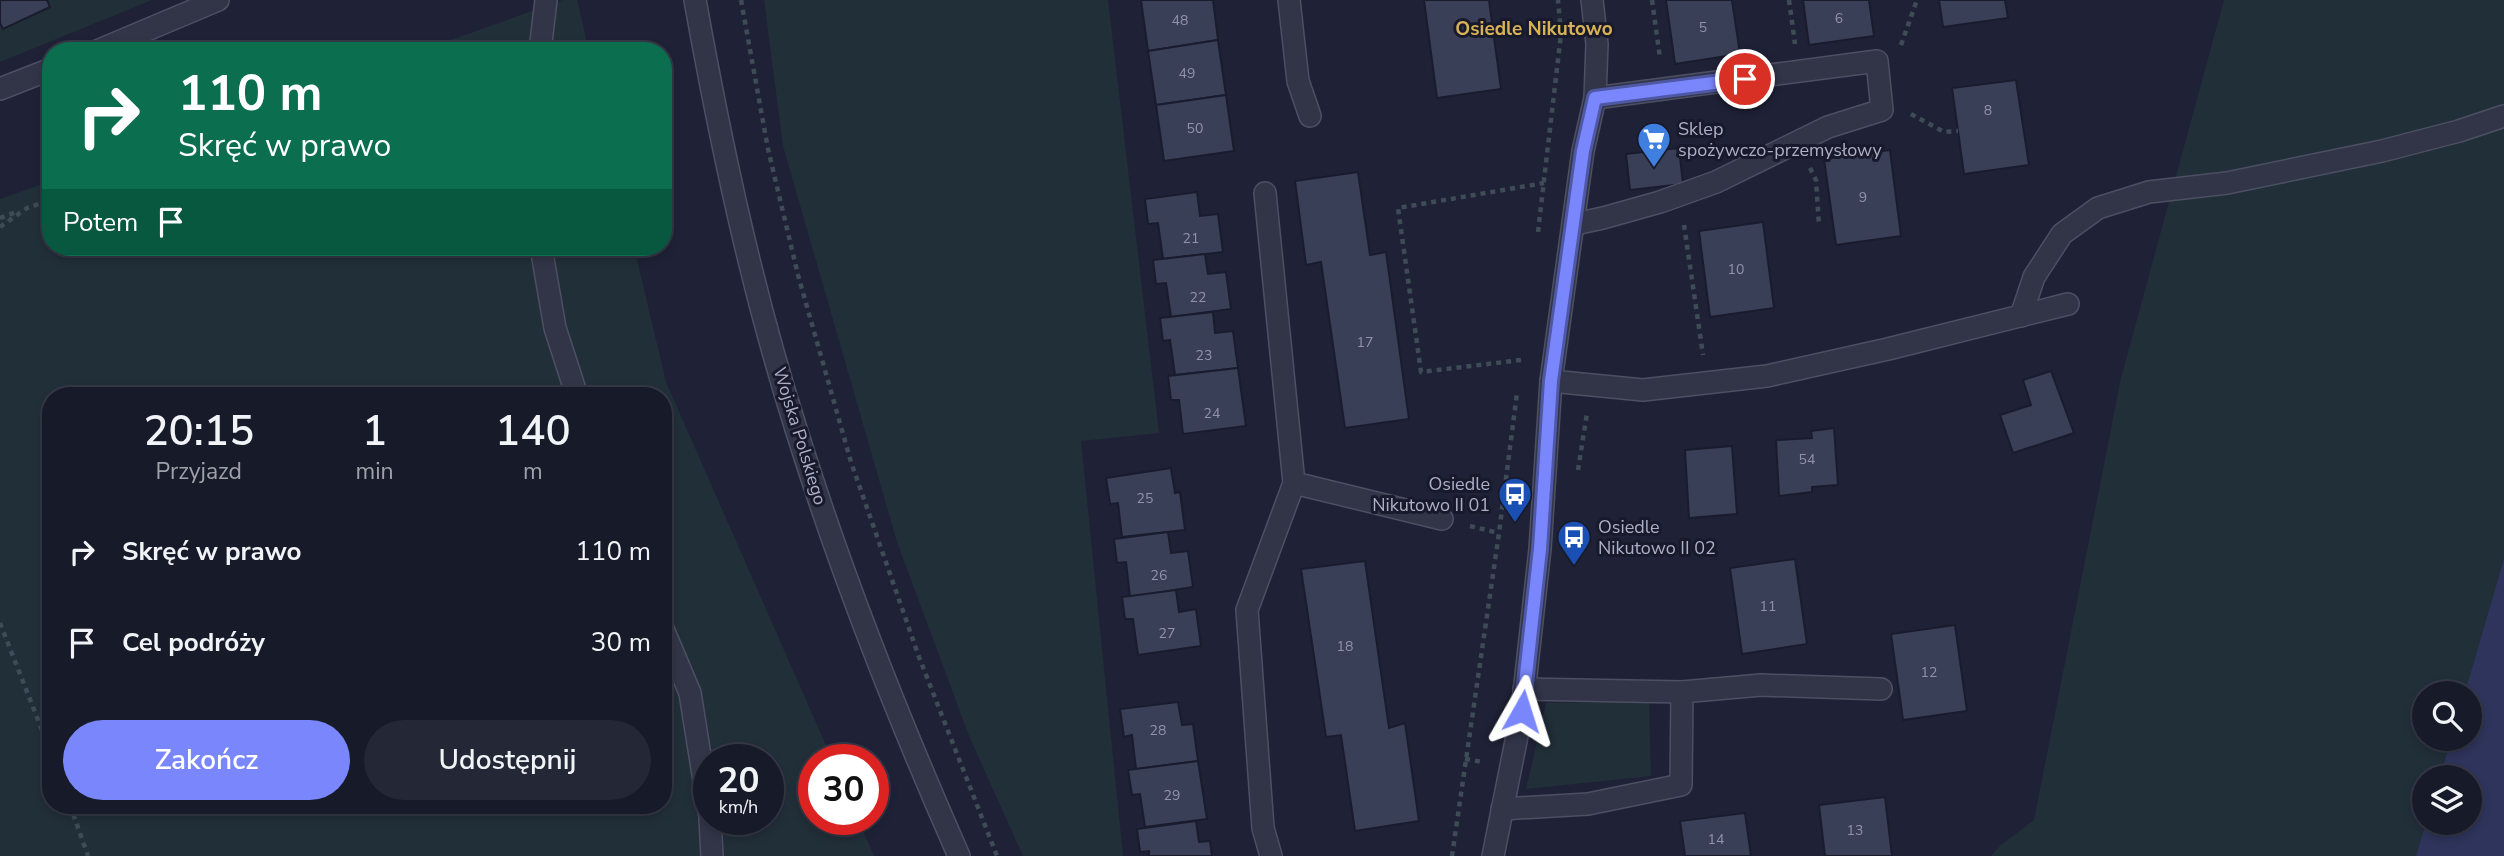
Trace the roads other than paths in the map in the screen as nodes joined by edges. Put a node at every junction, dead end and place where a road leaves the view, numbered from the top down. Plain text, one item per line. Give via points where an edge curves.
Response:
1 (218, 0) edge
2 (546, 0) edge
3 (695, 0) edge
4 (1289, 0) edge
5 (1592, 0) edge
6 (118, 42) edge
7 (541, 42) edge
8 (42, 73) edge
9 (0, 89) edge
10 (1595, 98) junction
11 (1310, 116) dead end
12 (2504, 116) edge
13 (1265, 192) dead end
14 (1575, 224) junction
15 (543, 256) edge
16 (2068, 303) dead end
17 (2021, 316) junction
18 (1551, 381) junction
19 (574, 387) edge
20 (1294, 483) junction
21 (1441, 519) dead end
22 (672, 650) edge
23 (1524, 689) junction
24 (1881, 689) dead end
25 (1682, 692) junction
26 (698, 744) edge
27 (1502, 809) junction
28 (711, 835) edge
29 (712, 856) edge
30 (959, 856) edge
31 (1271, 856) edge
32 (1493, 856) edge

1 - 6 street
2 - 7 street
3 - 30 street, Wojska Polskiego via 743,230 796,430 892,695
4 - 11 street via 1298,81
5 - 10 street via 1597,44
8 - 9 street
10 - 14 street via 1583,151
10 - 14 street via 1877,61 1882,110 1828,127 1716,182
12 - 17 street via 2382,151 2227,183 2148,192 2098,208 2062,234 2034,277
13 - 20 street
14 - 18 street
15 - 19 street via 555,328
16 - 17 street
17 - 18 street via 1767,376 1643,390
18 - 23 street via 1540,549
20 - 21 street
20 - 31 street via 1247,610 1263,828
22 - 26 street via 690,693
23 - 25 street
23 - 27 street
24 - 25 street via 1761,685
25 - 27 street via 1681,785 1588,804
27 - 32 street
28 - 29 street

